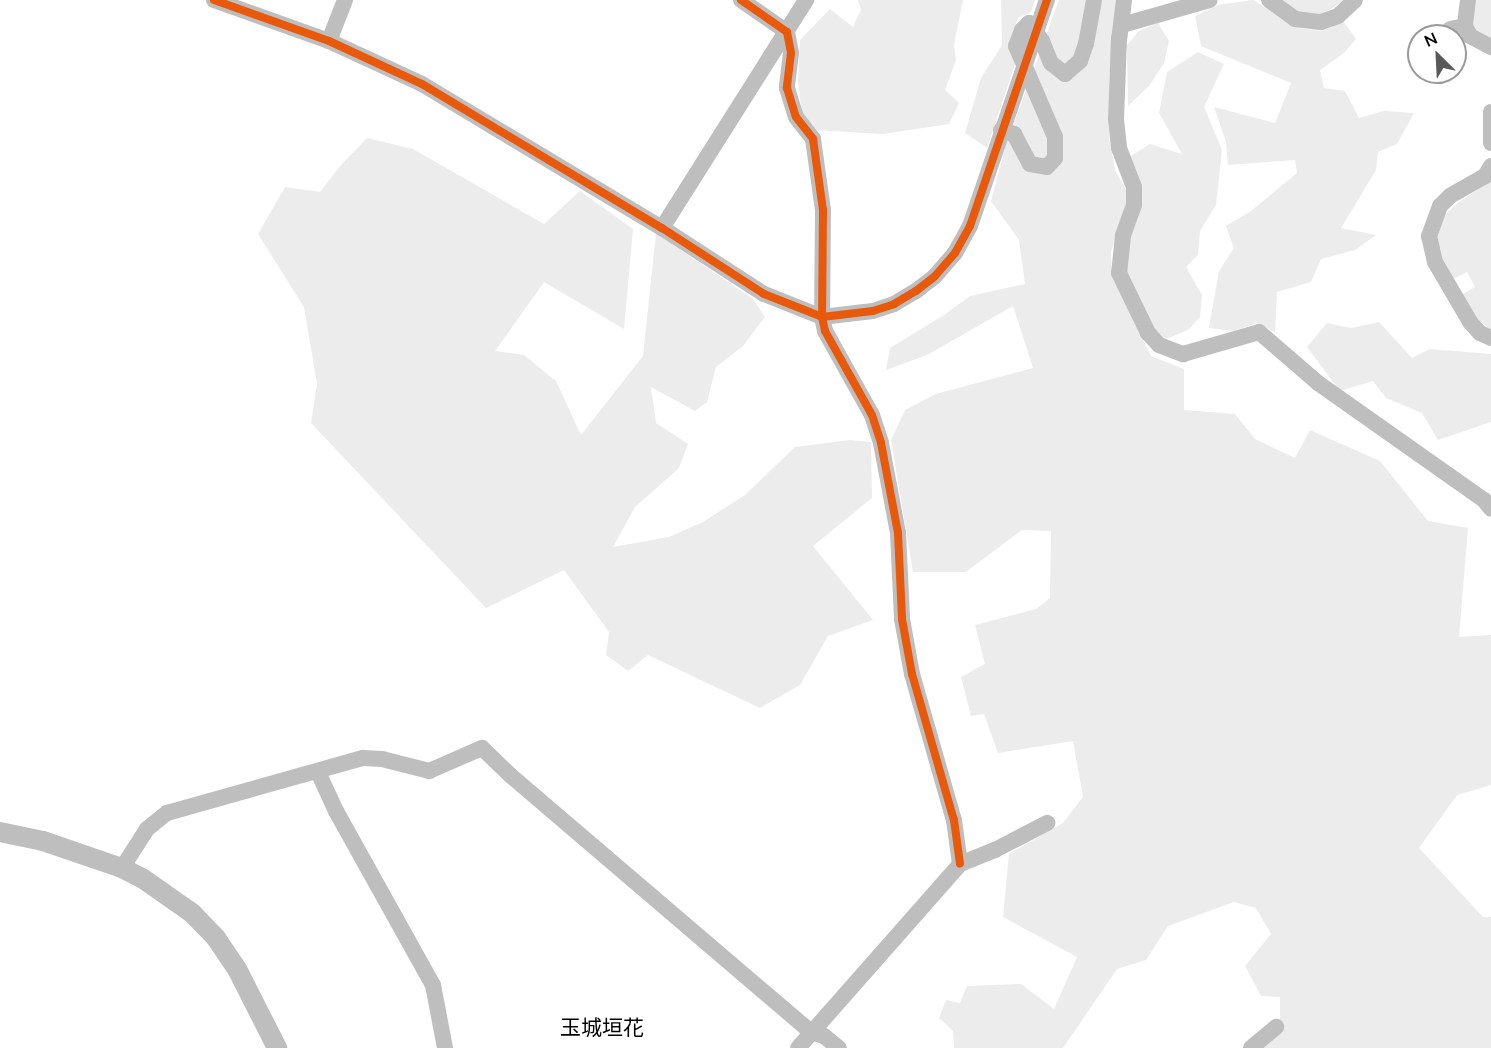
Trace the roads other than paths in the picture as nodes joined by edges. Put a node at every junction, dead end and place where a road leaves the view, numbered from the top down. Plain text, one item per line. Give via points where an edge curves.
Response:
1 (214, 0) edge
2 (345, 0) edge
3 (741, 0) edge
4 (806, 0) edge
5 (1047, 0) edge
6 (1094, 0) edge
7 (1124, 0) edge
8 (1210, 0) edge
9 (1269, 0) edge
10 (1355, 0) edge
11 (1468, 0) edge
12 (1122, 25) junction
13 (787, 32) junction
14 (329, 41) junction
15 (1491, 47) edge
16 (1491, 112) edge
17 (1001, 130) junction
18 (1491, 143) edge
19 (1491, 166) edge
20 (662, 228) junction
21 (822, 317) junction
22 (1491, 338) edge
23 (1491, 509) edge
24 (318, 772) junction
25 (1047, 823) dead end
26 (0, 832) edge
27 (960, 864) junction
28 (122, 868) junction
29 (1276, 1027) dead end
30 (811, 1032) junction
31 (278, 1048) edge
32 (445, 1048) edge
33 (798, 1048) edge
34 (838, 1048) edge
35 (1251, 1048) edge

1 - 14 street
2 - 14 street
3 - 13 street
4 - 13 street
5 - 17 street
6 - 17 street via 1080,61 1065,74 1051,63 1029,23 1016,46 1055,137 1055,158 1047,167 1030,164 1014,134
7 - 12 street
8 - 12 street
9 - 10 street via 1295,19 1308,22 1338,16
11 - 15 street via 1458,27
12 - 23 street via 1116,119 1119,148 1134,187 1134,205 1124,236 1119,273 1148,333 1159,345 1183,354 1259,332 1318,383 1485,500
13 - 20 street
13 - 21 street via 791,53 788,88 796,117 813,139 823,210
14 - 20 street via 422,84
16 - 18 street
17 - 21 street via 970,226 955,253 935,276 894,304 873,311
19 - 22 street via 1485,176 1450,196 1440,207 1430,236 1435,262 1470,322
20 - 21 street via 765,294
21 - 27 street via 825,331 872,415 881,443 898,533 902,619 910,663 954,820
24 - 28 street via 167,813 147,829
24 - 30 street via 363,759 382,759 429,771 483,747
24 - 32 street via 433,985
25 - 27 street
26 - 28 main road via 43,841
27 - 30 street
28 - 31 main road via 192,913 216,938 237,969
29 - 35 street
30 - 33 street
30 - 34 street via 824,1036

